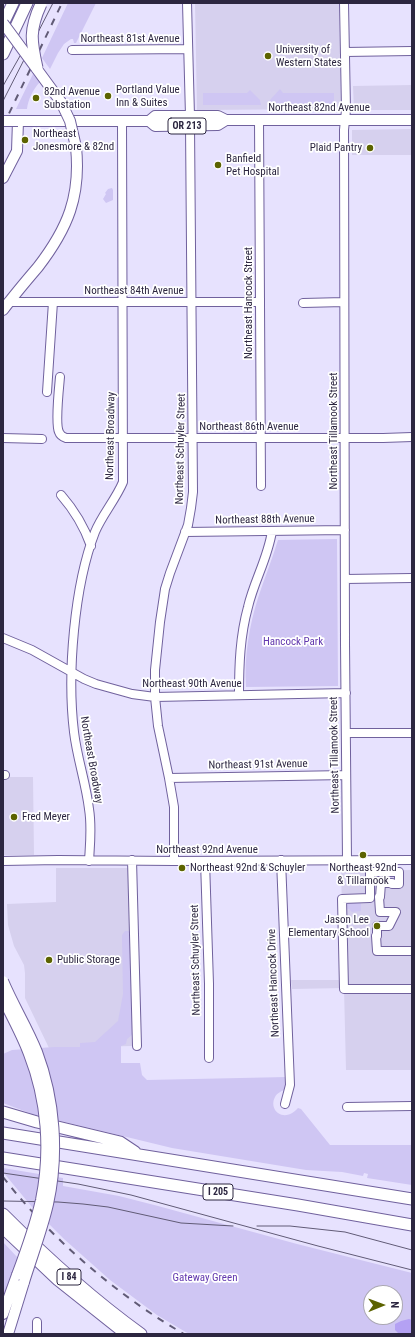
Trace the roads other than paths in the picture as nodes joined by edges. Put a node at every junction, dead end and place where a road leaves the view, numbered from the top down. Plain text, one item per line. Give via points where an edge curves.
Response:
1 (13, 3) edge
2 (27, 3) edge
3 (41, 3) edge
4 (187, 3) edge
5 (344, 3) edge
6 (3, 24) edge
7 (188, 49) junction
8 (72, 50) dead end
9 (412, 51) edge
10 (345, 52) junction
11 (3, 54) edge
12 (37, 68) junction
13 (259, 120) junction
14 (345, 120) junction
15 (412, 120) edge
16 (21, 121) junction
17 (122, 121) junction
18 (190, 121) junction
19 (3, 122) edge
20 (3, 178) edge
21 (53, 302) junction
22 (191, 302) junction
23 (260, 302) junction
24 (303, 302) dead end
25 (344, 302) junction
26 (122, 303) junction
27 (6, 306) edge
28 (60, 377) dead end
29 (47, 392) dead end
30 (412, 437) edge
31 (3, 438) edge
32 (42, 438) dead end
33 (124, 438) junction
34 (193, 438) junction
35 (261, 438) junction
36 (345, 438) junction
37 (261, 486) dead end
38 (61, 495) dead end
39 (345, 530) junction
40 (272, 531) junction
41 (185, 532) junction
42 (91, 546) junction
43 (412, 578) edge
44 (345, 579) junction
45 (3, 638) edge
46 (72, 672) junction
47 (346, 693) junction
48 (238, 695) junction
49 (155, 697) junction
50 (412, 732) edge
51 (346, 733) junction
52 (346, 775) junction
53 (169, 778) junction
54 (132, 860) junction
55 (281, 860) junction
56 (347, 860) junction
57 (412, 860) edge
58 (3, 861) edge
59 (89, 861) junction
60 (174, 861) junction
61 (205, 861) junction
62 (412, 951) edge
63 (3, 981) edge
64 (412, 989) edge
65 (3, 999) edge
66 (137, 1046) dead end
67 (209, 1058) dead end
68 (286, 1104) dead end
69 (412, 1106) edge
70 (347, 1107) dead end
71 (3, 1112) edge
72 (4, 1133) edge
73 (138, 1154) junction
74 (3, 1158) edge
75 (412, 1199) edge
76 (3, 1214) edge
77 (412, 1225) edge
78 (3, 1228) edge
79 (20, 1279) junction
80 (3, 1314) edge
81 (37, 1322) dead end
82 (8, 1334) edge
83 (37, 1334) edge
84 (126, 1334) edge
85 (140, 1334) edge

1 - 6 highway
2 - 11 highway
3 - 12 highway, bridge via 33,23 32,38
4 - 7 street, Northeast Schuyler Street
5 - 10 street, Northeast Tillamook Street
6 - 12 main road, bridge
7 - 8 street, Northeast 81st Avenue
7 - 18 street, Northeast Schuyler Street
9 - 10 street
10 - 14 street, Northeast Tillamook Street
12 - 27 main road, bridge via 57,96 72,128 78,164 77,186 60,234
13 - 14 main road, Northeast 82nd Avenue / OR 213
13 - 18 main road, Northeast 82nd Avenue / OR 213 via 226,120 218,125
13 - 23 street, Northeast Hancock Street
14 - 15 main road, Northeast 82nd Avenue / OR 213
14 - 25 street, Northeast Tillamook Street
16 - 17 main road, Northeast 82nd Avenue / OR 213
16 - 19 main road, Northeast 82nd Avenue / OR 213, bridge
16 - 20 main road via 17,151
17 - 18 main road, Northeast 82nd Avenue / OR 213 via 149,121 155,126
17 - 26 street, Northeast Broadway
18 - 22 street, Northeast Schuyler Street
21 - 26 street, Northeast 84th Avenue
21 - 27 street, Northeast 84th Avenue
21 - 29 street
22 - 23 street, Northeast 84th Avenue
22 - 26 street, Northeast 84th Avenue
22 - 34 street, Northeast Schuyler Street
23 - 35 street, Northeast Hancock Street
24 - 25 street
25 - 36 street, Northeast Tillamook Street
26 - 33 street, Northeast Broadway
28 - 33 street, Northeast 86th Avenue via 57,407 58,430 62,436 72,439
30 - 36 street, Northeast 86th Avenue
31 - 32 street
33 - 34 street, Northeast 86th Avenue
33 - 42 street, Northeast Broadway via 123,482 96,530
34 - 35 street, Northeast 86th Avenue
34 - 41 street, Northeast Schuyler Street via 192,497
35 - 36 street, Northeast 86th Avenue
35 - 37 street, Northeast Hancock Street
36 - 39 street, Northeast Tillamook Street
38 - 42 street via 79,518
39 - 40 street, Northeast 88th Avenue
39 - 44 street, Northeast Tillamook Street
40 - 41 street, Northeast 88th Avenue
40 - 48 street via 244,623
41 - 49 street, Northeast Schuyler Street via 170,573 162,606 156,654
42 - 46 street, Northeast Broadway via 79,596
43 - 44 street
44 - 47 street, Northeast Tillamook Street
45 - 46 street, Northeast 90th Avenue via 32,650
46 - 49 street, Northeast 90th Avenue via 96,684
46 - 59 street, Northeast Broadway via 73,731 90,817
47 - 48 street, Northeast 90th Avenue
47 - 51 street, Northeast Tillamook Street
48 - 49 street, Northeast 90th Avenue
49 - 53 street, Northeast Schuyler Street via 160,739
50 - 51 street
51 - 52 street, Northeast Tillamook Street
52 - 53 street, Northeast 91st Avenue
52 - 56 street, Northeast Tillamook Street
53 - 60 street, Northeast Schuyler Street via 174,820
54 - 59 street, Northeast 92nd Avenue
54 - 60 street, Northeast 92nd Avenue
54 - 66 street
55 - 56 street, Northeast 92nd Avenue
55 - 61 street, Northeast 92nd Avenue
55 - 68 street, Northeast Hancock Drive via 290,1085
56 - 57 street, Northeast 92nd Avenue
58 - 59 street, Northeast 92nd Avenue
60 - 61 street, Northeast 92nd Avenue
61 - 67 street, Northeast Schuyler Street
62 - 64 street via 377,951 377,926 389,926 396,912 380,912 380,884 399,884 399,872 370,872 370,898 342,899 344,989
63 - 79 main road, bridge via 39,1059 50,1100 54,1135 53,1176 48,1204
65 - 79 main road, bridge via 34,1067 43,1102 46,1135 41,1202
69 - 70 street
71 - 73 highway via 120,1142
72 - 73 highway, I 205
73 - 75 highway, I 205
74 - 77 highway, I 205
76 - 85 highway, I 84 via 64,1273
78 - 84 highway, I 84 via 58,1280
79 - 80 main road
79 - 82 main road
81 - 83 street

